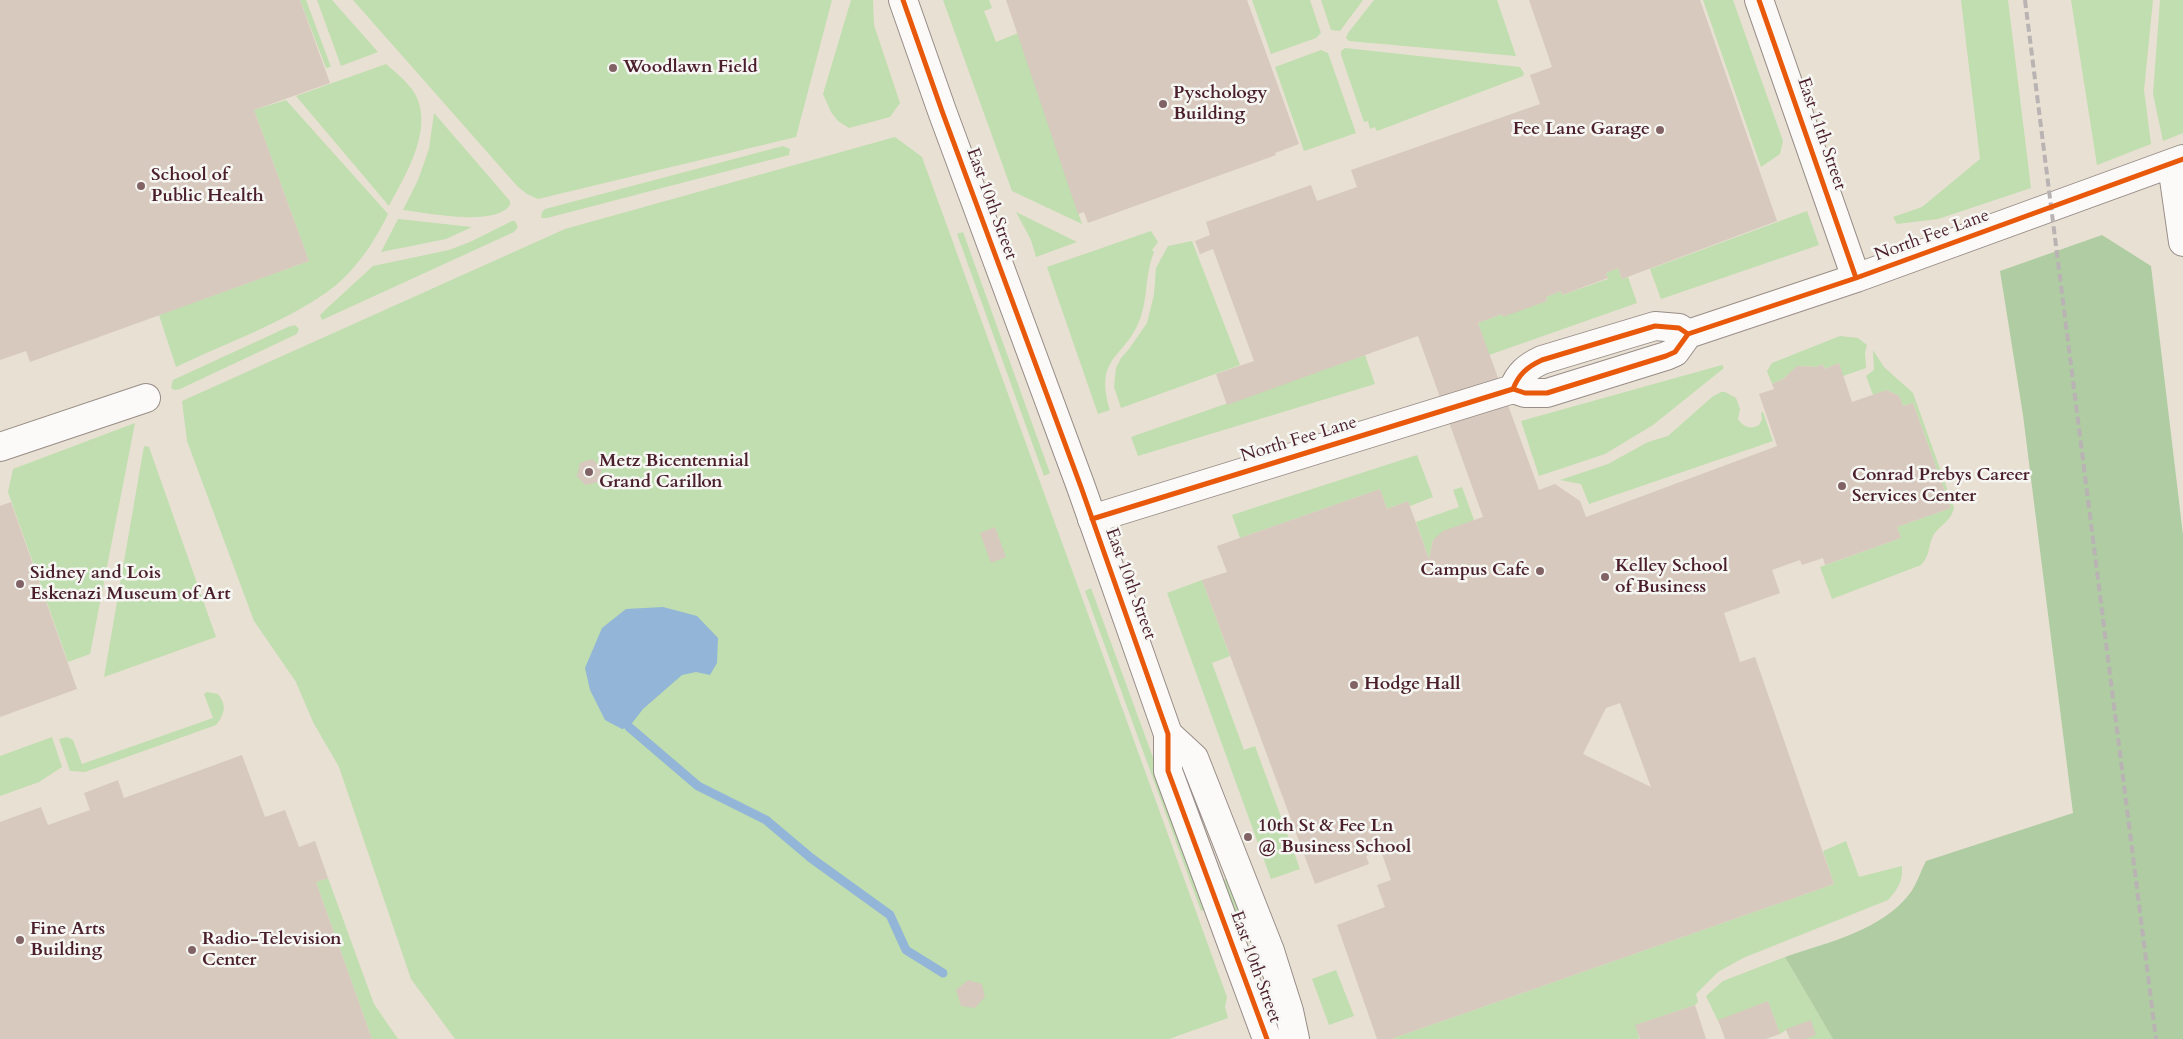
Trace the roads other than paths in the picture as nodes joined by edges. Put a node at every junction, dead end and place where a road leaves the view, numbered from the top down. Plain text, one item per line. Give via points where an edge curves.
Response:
1 (903, 0) edge
2 (1759, 0) edge
3 (2177, 162) edge
4 (2183, 242) edge
5 (1856, 278) junction
6 (146, 398) dead end
7 (0, 447) edge
8 (1092, 519) junction
9 (1168, 734) junction
10 (1267, 1039) edge
11 (1295, 1039) edge

1 - 8 street, East 10th Street
2 - 5 street, East 11th Street
3 - 4 street
3 - 5 street, North Fee Lane
5 - 8 street, North Fee Lane via 1688,334 1675,352 1666,356 1547,393 1513,389
6 - 7 street
8 - 9 street, East 10th Street
9 - 10 street, East 10th Street via 1168,771
9 - 11 street, East 10th Street via 1194,758 1270,951

